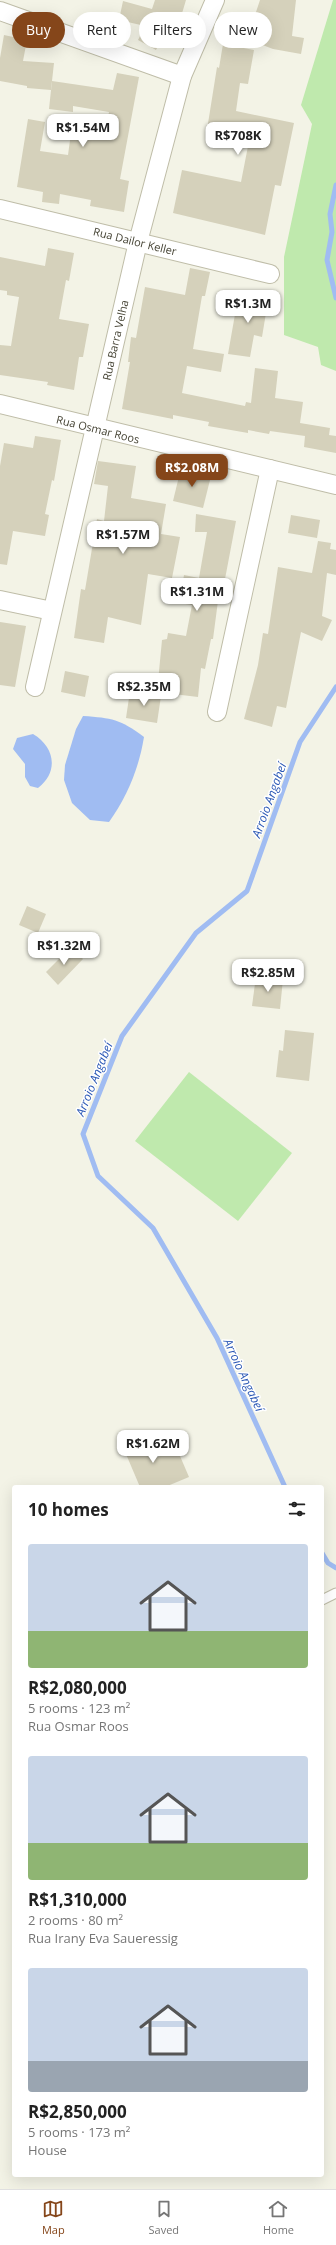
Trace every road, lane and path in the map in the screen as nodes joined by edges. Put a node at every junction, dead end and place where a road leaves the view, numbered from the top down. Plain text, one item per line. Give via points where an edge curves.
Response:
1 (215, 0) edge
2 (0, 11) edge
3 (182, 76) junction
4 (0, 209) edge
5 (138, 242) junction
6 (270, 274) dead end
7 (0, 404) edge
8 (94, 428) junction
9 (270, 469) junction
10 (336, 485) edge
11 (0, 600) edge
12 (52, 611) junction
13 (35, 687) dead end
14 (217, 712) dead end
15 (336, 1593) edge
16 (324, 1599) edge

1 - 3 street, Rua Barra Velha
2 - 3 street
3 - 5 street, Rua Barra Velha
4 - 5 street, Rua Dailor Keller
5 - 6 street, Rua Dailor Keller
5 - 8 street, Rua Barra Velha
7 - 8 street, Rua Osmar Roos
8 - 9 street, Rua Osmar Roos
8 - 12 street, Rua Barra Velha
9 - 10 street, Rua Osmar Roos
9 - 14 street
11 - 12 street
12 - 13 street, Rua Barra Velha
15 - 16 lane

